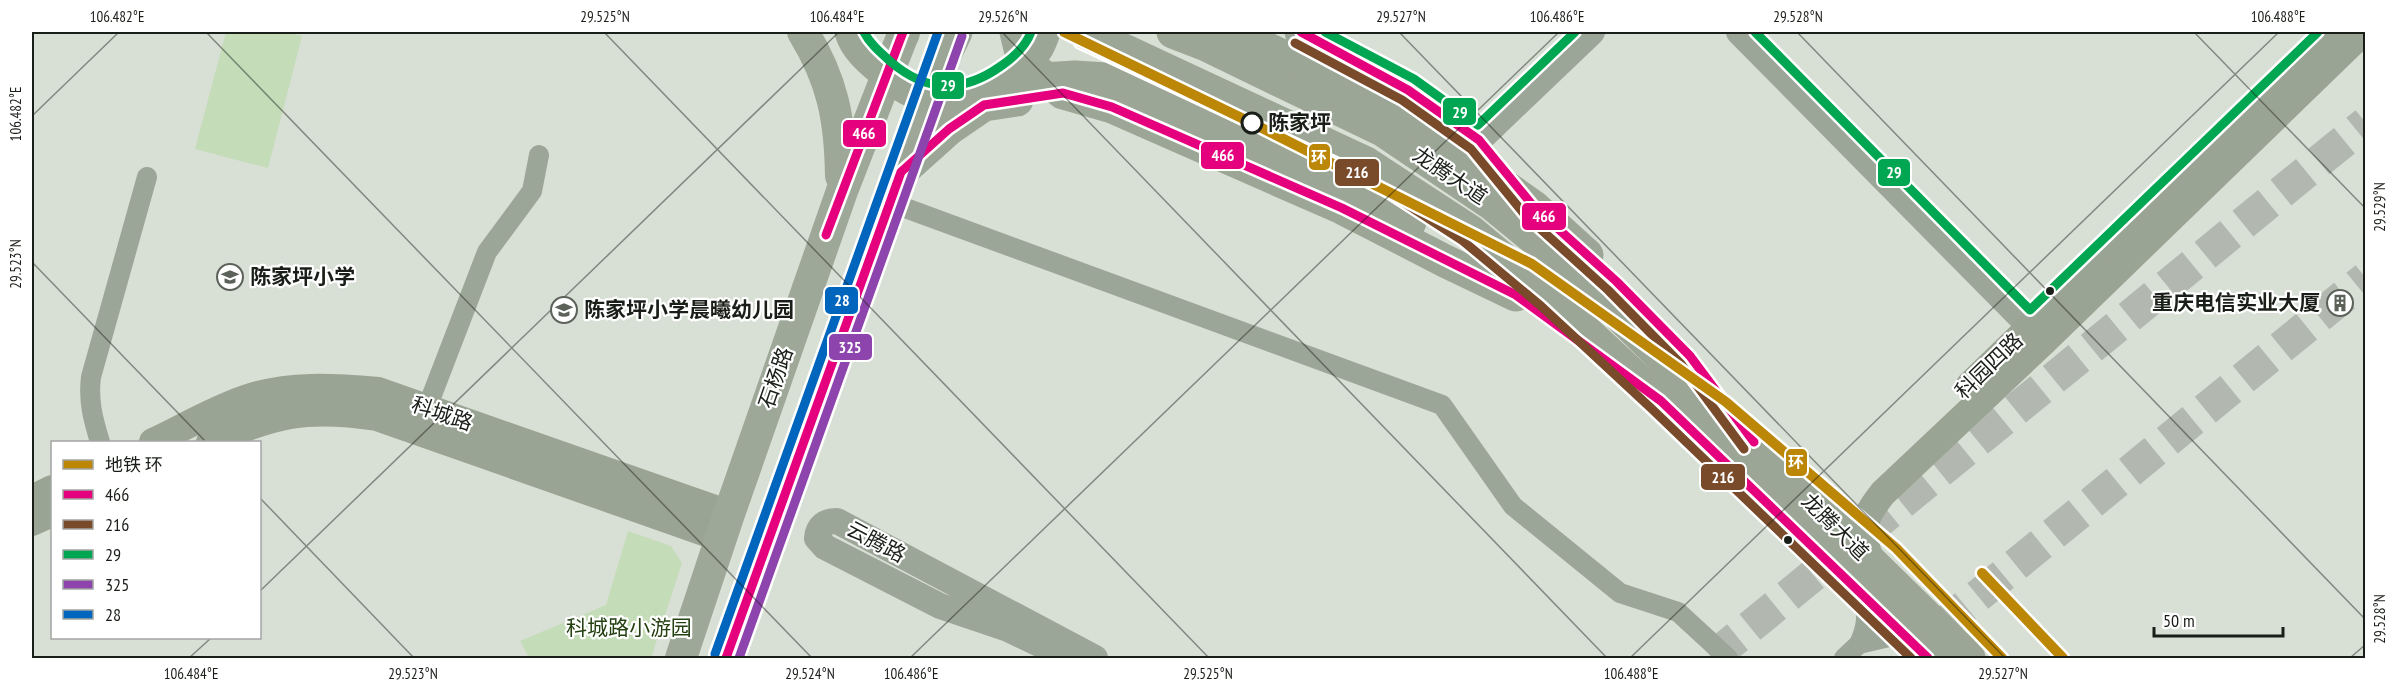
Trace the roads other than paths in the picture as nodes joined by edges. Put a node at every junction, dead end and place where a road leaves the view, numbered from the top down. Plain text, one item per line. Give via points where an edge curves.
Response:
1 (803, 32) edge
2 (850, 32) edge
3 (903, 32) edge
4 (951, 32) edge
5 (956, 32) edge
6 (1016, 32) edge
7 (1044, 32) edge
8 (1085, 32) edge
9 (1173, 32) edge
10 (1232, 32) edge
11 (1301, 32) edge
12 (1592, 32) edge
13 (1739, 32) edge
14 (2354, 37) edge
15 (939, 67) junction
16 (1063, 93) junction
17 (970, 95) junction
18 (1479, 140) junction
19 (539, 155) dead end
20 (901, 172) junction
21 (147, 177) dead end
22 (842, 191) junction
23 (889, 202) junction
24 (1534, 207) junction
25 (1516, 294) junction
26 (2037, 334) junction
27 (1661, 401) junction
28 (427, 408) junction
29 (100, 441) edge
30 (155, 441) edge
31 (212, 441) edge
32 (1764, 456) junction
33 (51, 490) edge
34 (32, 499) edge
35 (51, 513) edge
36 (32, 522) edge
37 (725, 526) junction
38 (1872, 563) junction
39 (1863, 594) junction
40 (1859, 644) junction
41 (1918, 649) edge
42 (681, 658) edge
43 (726, 658) edge
44 (1069, 658) edge
45 (1095, 658) edge
46 (1728, 658) edge
47 (1844, 658) edge
48 (1968, 658) edge

1 - 22 main road via 817,54 835,106 841,134
2 - 17 highway, bridge via 870,60 898,84 934,98
3 - 22 main road, 石杨路
4 - 15 main road
5 - 15 highway
6 - 16 highway via 1022,53 1032,67
7 - 17 highway, bridge via 1037,48 1005,79
8 - 27 highway, 龙腾大道 via 1366,163 1470,231 1549,297
9 - 32 highway, 龙腾大道 via 1384,131 1492,204 1577,274
10 - 24 highway via 1397,110
11 - 18 highway via 1408,90
12 - 18 street
13 - 26 street
14 - 26 main road, 科园四路
15 - 20 main road
16 - 20 highway via 984,105 949,129
16 - 25 highway via 1112,107 1342,208
17 - 25 highway, bridge via 1042,79 1121,80 1353,187
18 - 24 highway
19 - 28 street via 532,191 487,252
20 - 23 main road
21 - 29 street via 91,377 90,409
22 - 37 main road, 石杨路
23 - 43 main road
23 - 46 street via 1442,405 1514,506 1620,593 1678,612
24 - 32 highway via 1616,281 1690,356
25 - 27 highway
26 - 38 main road, 科园四路 via 1870,481 1871,494 1883,493 1871,507 1862,531
27 - 39 highway, 龙腾大道
28 - 30 main road, 科城路 via 378,391 329,387 285,390 245,399
28 - 37 main road, 科城路
31 - 37 main road, 科城路 via 254,423 295,413 337,411 376,417
32 - 38 highway, 龙腾大道
33 - 34 main road
35 - 36 main road
37 - 42 main road, 石杨路
38 - 48 highway, 龙腾大道
39 - 40 street via 1866,627
39 - 41 highway, 龙腾大道
40 - 41 street via 1889,637
40 - 47 street
44 - 45 street, 云腾路 via 1017,633 940,606 825,547 817,538 820,527 837,521

